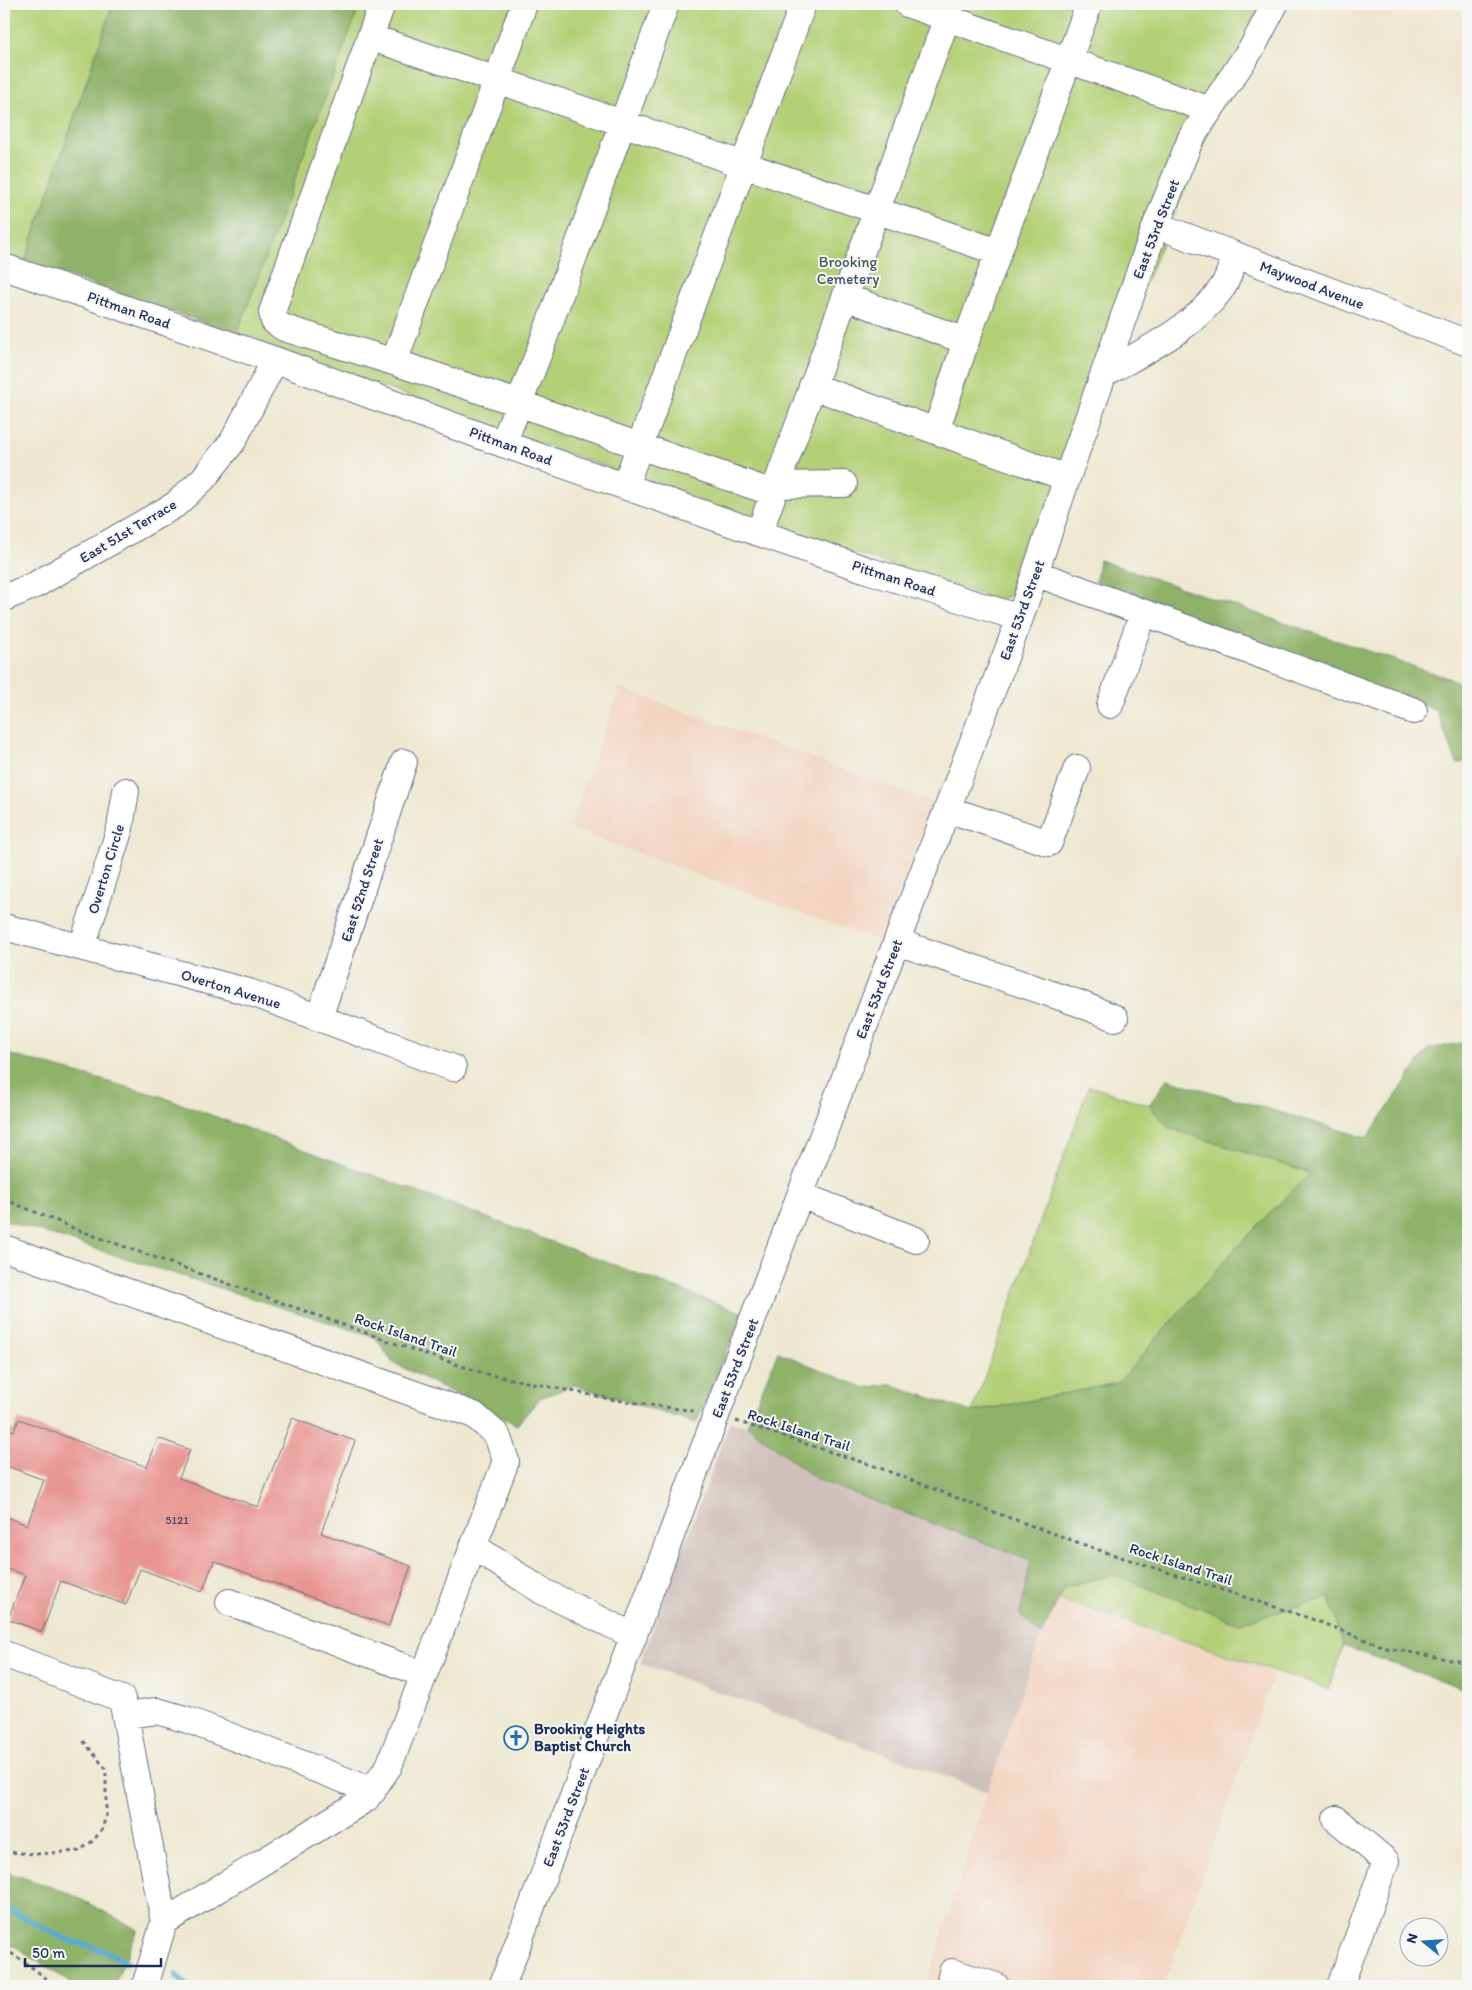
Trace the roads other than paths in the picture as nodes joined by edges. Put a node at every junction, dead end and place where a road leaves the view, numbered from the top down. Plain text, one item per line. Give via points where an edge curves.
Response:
1 (382, 4) edge
2 (524, 4) edge
3 (666, 4) edge
4 (803, 4) edge
5 (907, 4) edge
6 (1089, 4) edge
7 (1275, 4) edge
8 (949, 11) edge
9 (370, 37) junction
10 (1068, 61) junction
11 (497, 80) junction
12 (1210, 110) junction
13 (623, 122) junction
14 (744, 164) junction
15 (876, 210) junction
16 (1156, 226) junction
17 (998, 252) junction
18 (1235, 255) junction
19 (4, 267) edge
20 (845, 296) junction
21 (966, 340) junction
22 (1468, 343) edge
23 (275, 360) junction
24 (394, 362) junction
25 (1104, 374) junction
26 (812, 386) junction
27 (518, 402) junction
28 (936, 431) junction
29 (503, 444) junction
30 (639, 447) junction
31 (1067, 478) junction
32 (844, 484) dead end
33 (625, 486) junction
34 (774, 489) junction
35 (759, 533) junction
36 (1035, 573) junction
37 (4, 598) edge
38 (1143, 613) junction
39 (1020, 618) junction
40 (1110, 705) dead end
41 (1414, 711) dead end
42 (404, 762) dead end
43 (1077, 768) dead end
44 (126, 790) dead end
45 (947, 809) junction
46 (4, 927) edge
47 (897, 942) junction
48 (82, 947) junction
49 (319, 1018) junction
50 (1115, 1018) dead end
51 (454, 1068) dead end
52 (800, 1195) junction
53 (916, 1240) dead end
54 (4, 1248) edge
55 (473, 1546) junction
56 (229, 1602) dead end
57 (634, 1636) junction
58 (4, 1654) edge
59 (423, 1674) junction
60 (125, 1715) junction
61 (373, 1791) junction
62 (1336, 1819) dead end
63 (164, 1922) junction
64 (145, 1986) edge
65 (502, 1986) edge
66 (949, 1986) edge
67 (996, 1986) edge
68 (1340, 1986) edge

1 - 9 street
2 - 11 street
3 - 13 street
4 - 14 street
5 - 8 street
6 - 10 street
7 - 12 street, East 53rd Street via 1254,46
8 - 10 street
8 - 15 street
9 - 11 street
9 - 24 street via 272,312 274,321 284,328
10 - 12 street
10 - 17 street
11 - 13 street
11 - 24 street
12 - 16 street, East 53rd Street via 1191,138
13 - 14 street
13 - 27 street
14 - 15 street
14 - 30 street
15 - 17 street
15 - 20 street
16 - 18 street, Maywood Avenue
16 - 25 street, East 53rd Street
17 - 21 street
18 - 22 street, Maywood Avenue
18 - 25 street via 1223,286 1201,312 1177,332
19 - 23 street, Pittman Road
20 - 21 street
20 - 26 street
21 - 28 street
23 - 29 street, Pittman Road
23 - 37 street, East 51st Terrace via 233,441 203,479 175,505 34,585
24 - 27 street
25 - 31 street, East 53rd Street
26 - 28 street
26 - 34 street
27 - 29 street
27 - 30 street
28 - 31 street
29 - 33 street, Pittman Road
30 - 33 street
30 - 34 street
31 - 36 street, East 53rd Street
32 - 34 street
33 - 35 street, Pittman Road
34 - 35 street
35 - 39 street, Pittman Road
36 - 38 street
36 - 39 street, East 53rd Street
38 - 40 street
38 - 41 street
39 - 45 street, East 53rd Street
42 - 49 street, East 52nd Street
43 - 45 street via 1050,843
44 - 48 street, Overton Circle via 120,828
45 - 47 street, East 53rd Street
46 - 48 street, Overton Avenue
47 - 50 street
47 - 52 street, East 53rd Street
48 - 49 street, Overton Avenue via 250,992
49 - 51 street, Overton Avenue
52 - 53 street
52 - 57 street, East 53rd Street
54 - 55 street via 474,1415 497,1435 506,1461
55 - 57 street via 542,1591
55 - 59 street
56 - 59 street
57 - 65 street, East 53rd Street
58 - 60 street via 122,1699
59 - 61 street via 389,1766
60 - 61 street via 157,1711 188,1720
60 - 63 street
61 - 63 street via 366,1800
62 - 68 street via 1386,1862
63 - 64 street
66 - 67 street via 952,1972

